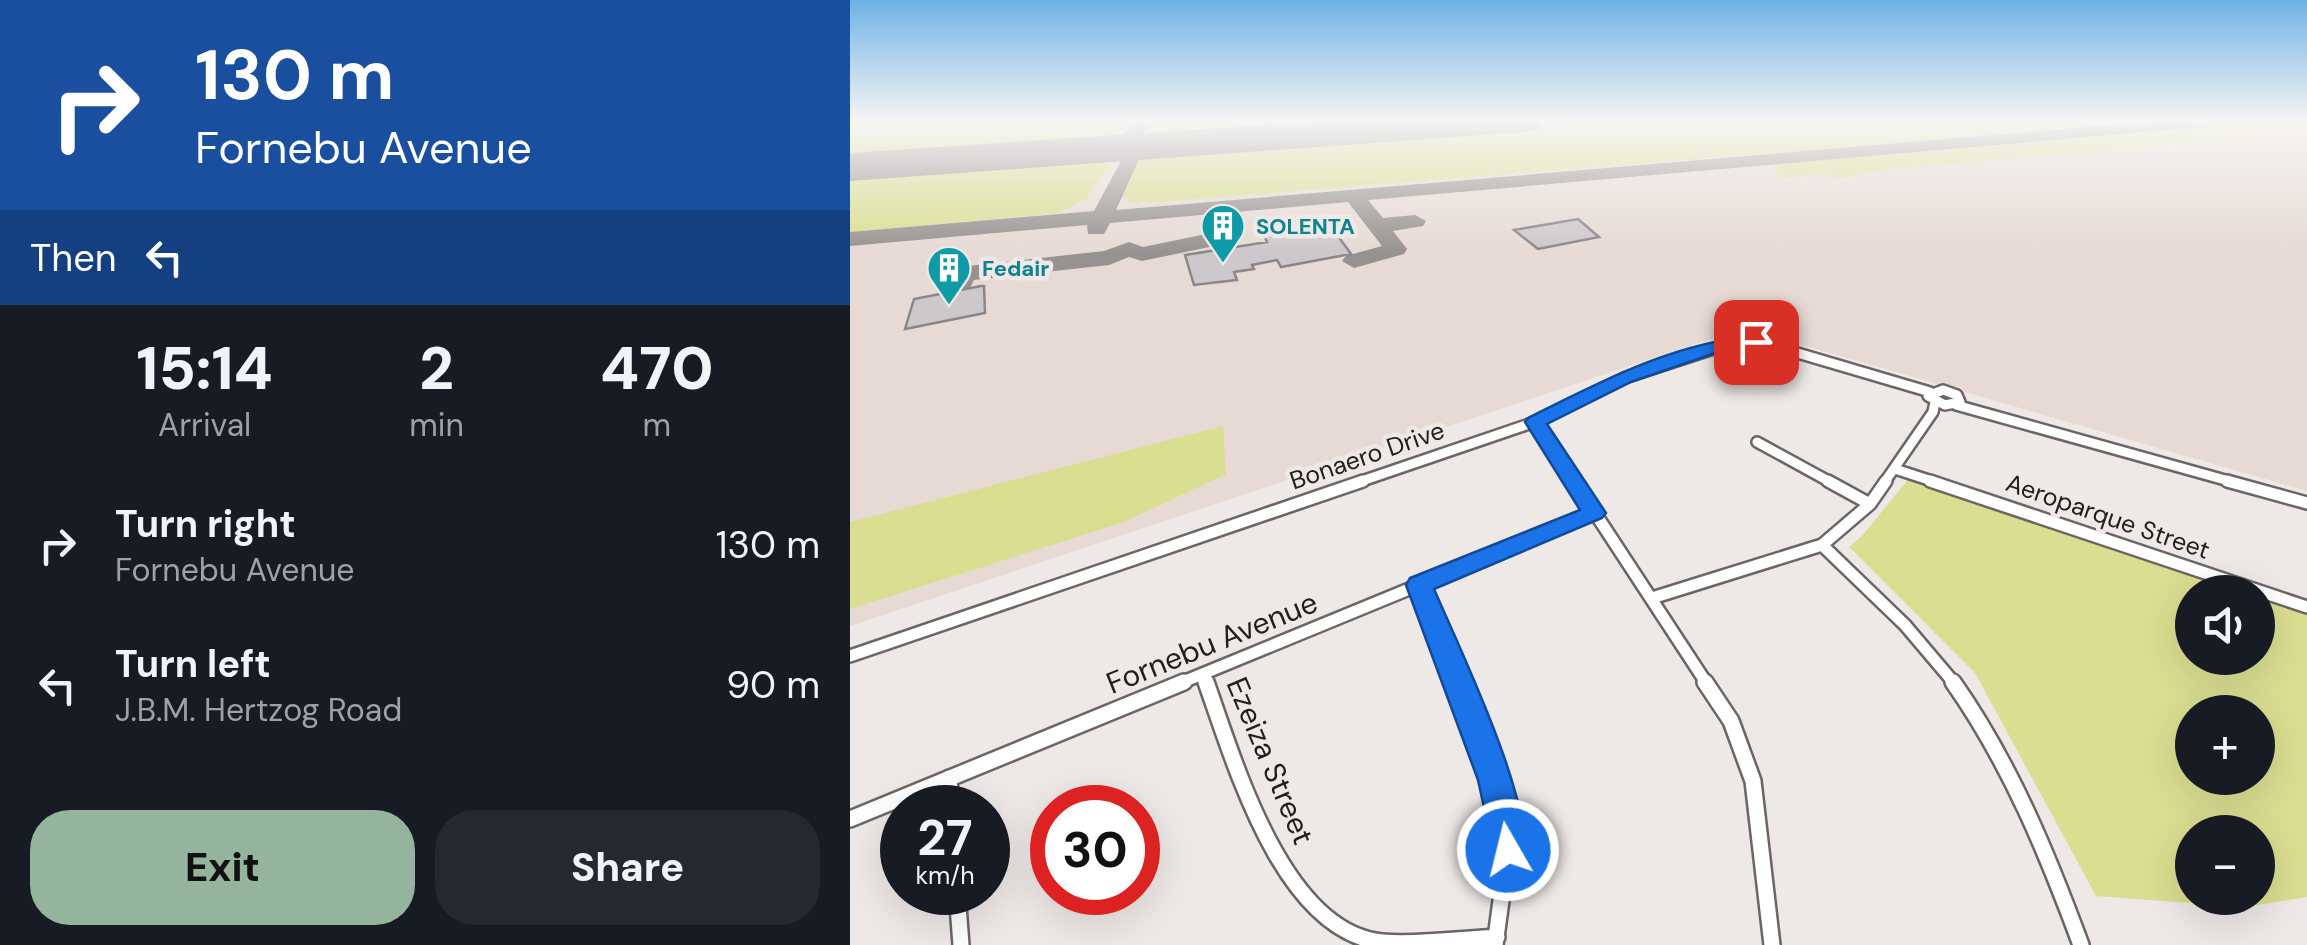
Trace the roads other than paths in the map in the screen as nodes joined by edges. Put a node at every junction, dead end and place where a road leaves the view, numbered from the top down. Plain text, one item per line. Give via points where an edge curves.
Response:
1 (1941, 402) junction
2 (1535, 422) junction
3 (1757, 442) dead end
4 (1895, 468) junction
5 (2307, 503) edge
6 (1870, 504) junction
7 (1594, 513) junction
8 (1822, 545) junction
9 (1419, 585) junction
10 (1652, 598) junction
11 (2307, 607) edge
12 (850, 656) edge
13 (1203, 674) junction
14 (949, 778) junction
15 (949, 785) edge
16 (850, 819) edge
17 (959, 915) edge
18 (1496, 941) edge
19 (961, 945) edge
20 (1772, 945) edge
21 (2081, 945) edge

1 - 2 street, Bonaero Drive via 1767,344 1734,342 1624,378
1 - 4 street
1 - 5 street, Bonaero Drive
2 - 7 street
2 - 12 street, Bonaero Drive
3 - 6 street
4 - 6 street
4 - 11 street, Aeroparque Street
6 - 8 street
7 - 9 street, Fornebu Avenue
7 - 10 street
8 - 10 street
8 - 21 street via 1929,653 1962,696 2032,822
9 - 13 street, Fornebu Avenue
9 - 18 street via 1503,805 1508,850
10 - 20 street via 1744,751 1762,840
13 - 14 street, Fornebu Avenue
13 - 18 street, Ezeiza Street via 1254,808 1300,889 1332,924 1380,942
14 - 15 street
14 - 16 street, Fornebu Avenue
17 - 19 street

